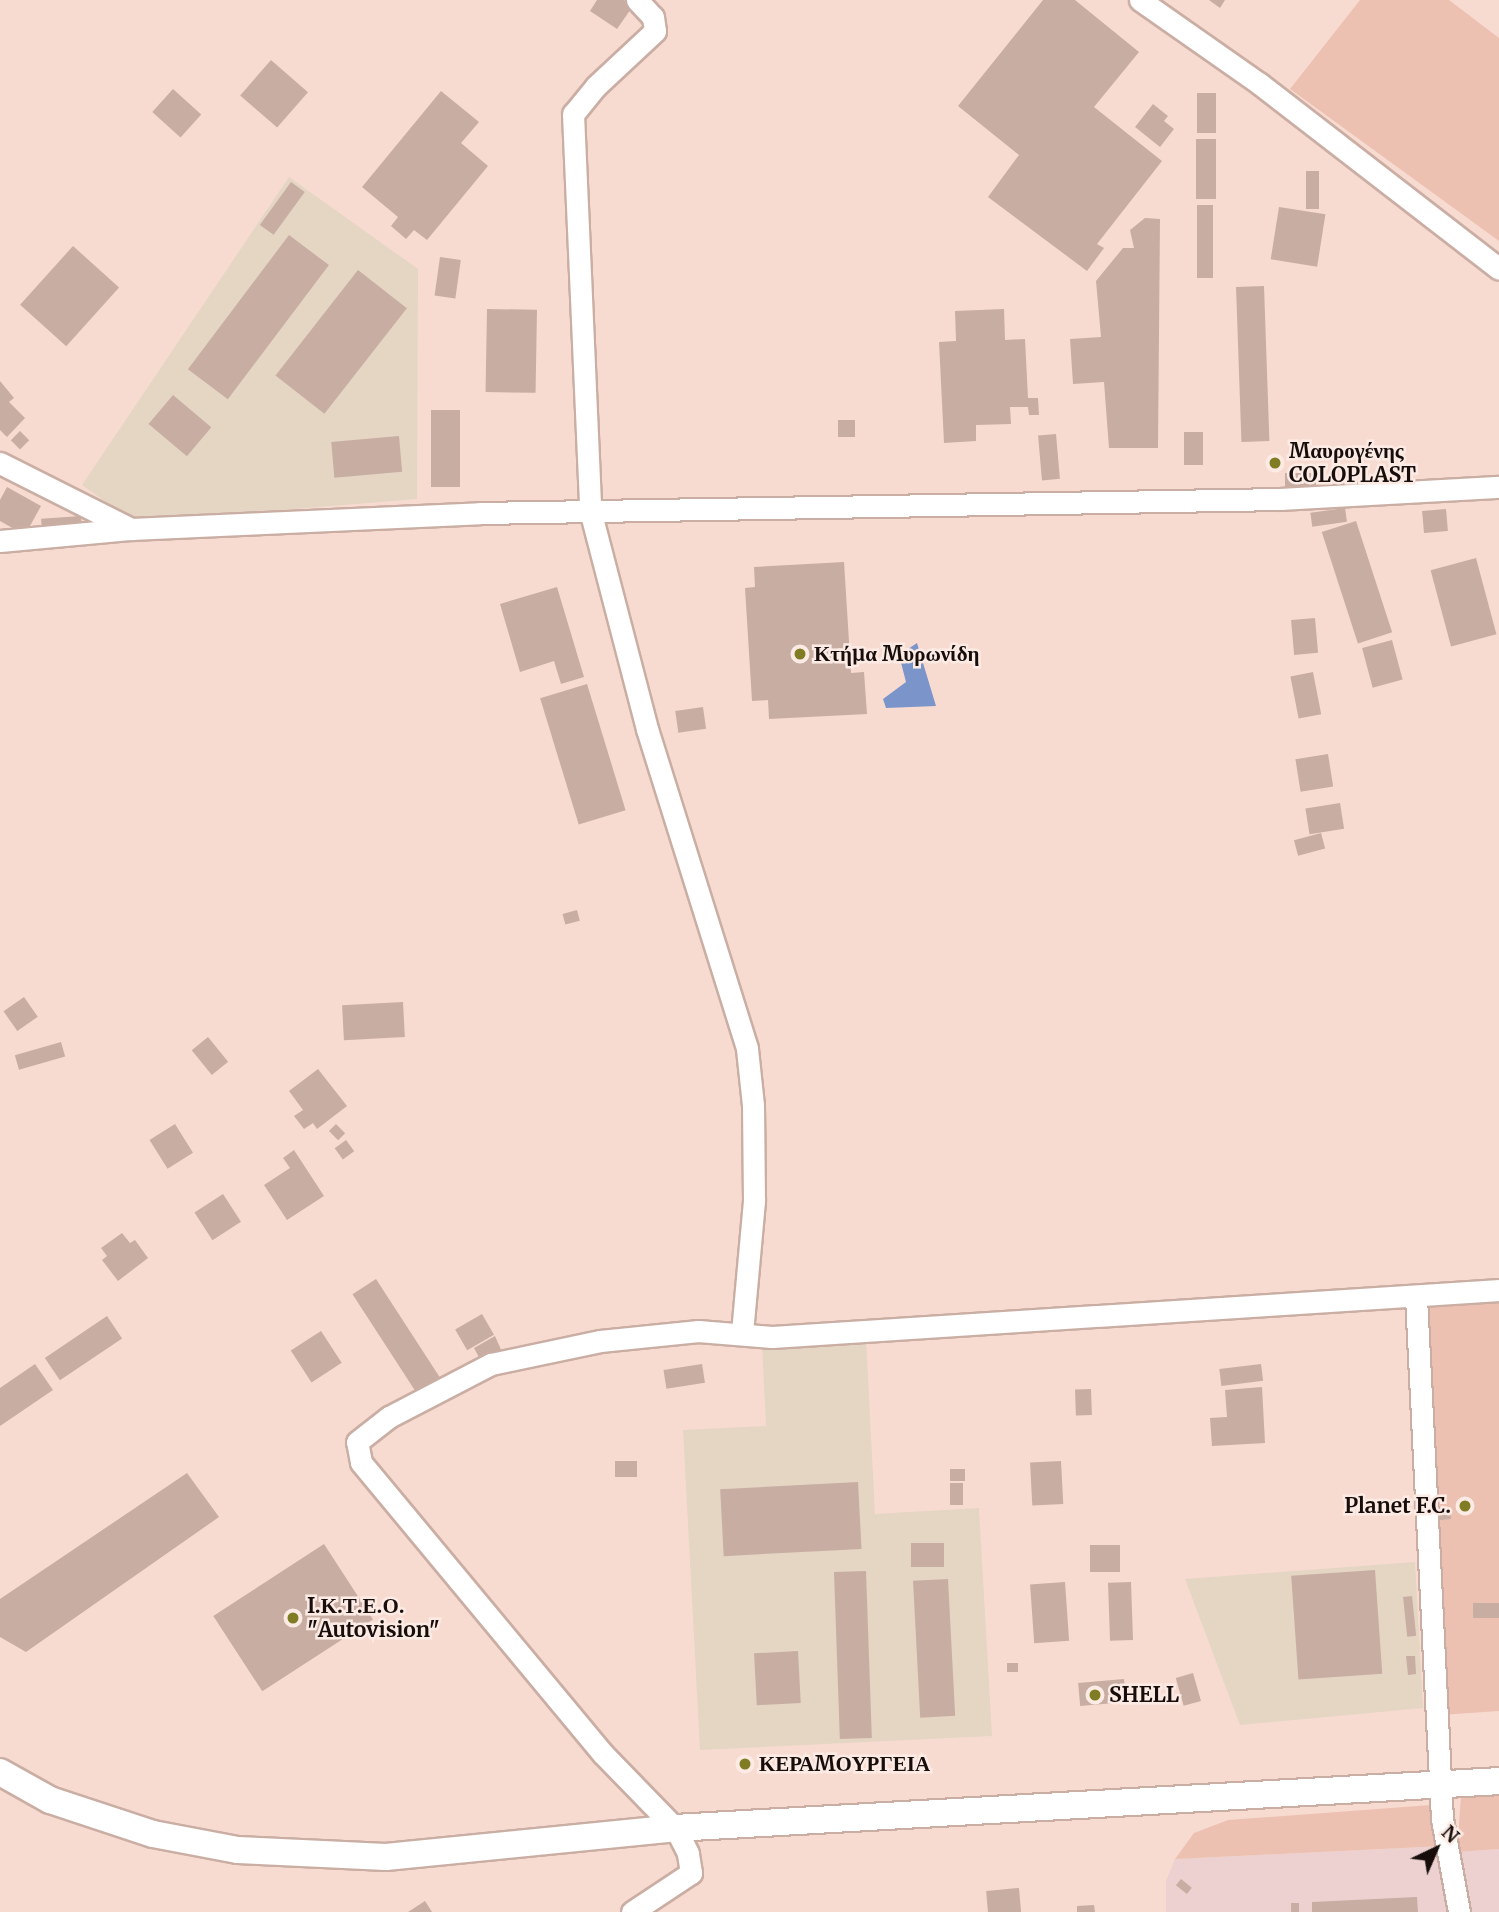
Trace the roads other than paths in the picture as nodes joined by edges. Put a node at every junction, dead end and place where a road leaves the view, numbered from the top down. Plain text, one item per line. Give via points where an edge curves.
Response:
1 (637, 0) edge
2 (1140, 0) edge
3 (1499, 269) edge
4 (0, 463) edge
5 (1499, 487) edge
6 (590, 510) junction
7 (131, 529) junction
8 (0, 541) edge
9 (1499, 1290) edge
10 (1416, 1297) junction
11 (743, 1333) junction
12 (0, 1772) edge
13 (1499, 1781) edge
14 (1440, 1784) junction
15 (675, 1828) junction
16 (632, 1912) edge
17 (1459, 1912) edge

1 - 6 street via 653,17 655,31 573,114
2 - 3 street via 1260,84
4 - 7 street
5 - 6 street via 1267,499
6 - 7 street
6 - 11 street via 647,729 747,1049 754,1201
7 - 8 street
9 - 10 street
10 - 11 street via 772,1337
10 - 14 street
11 - 15 street via 698,1331 600,1341 491,1364 389,1417 358,1442 361,1462 603,1754
12 - 15 street via 50,1800 119,1824 238,1850 386,1857
13 - 14 street
14 - 15 street
14 - 17 street via 1445,1846
15 - 16 street via 688,1853 691,1873

